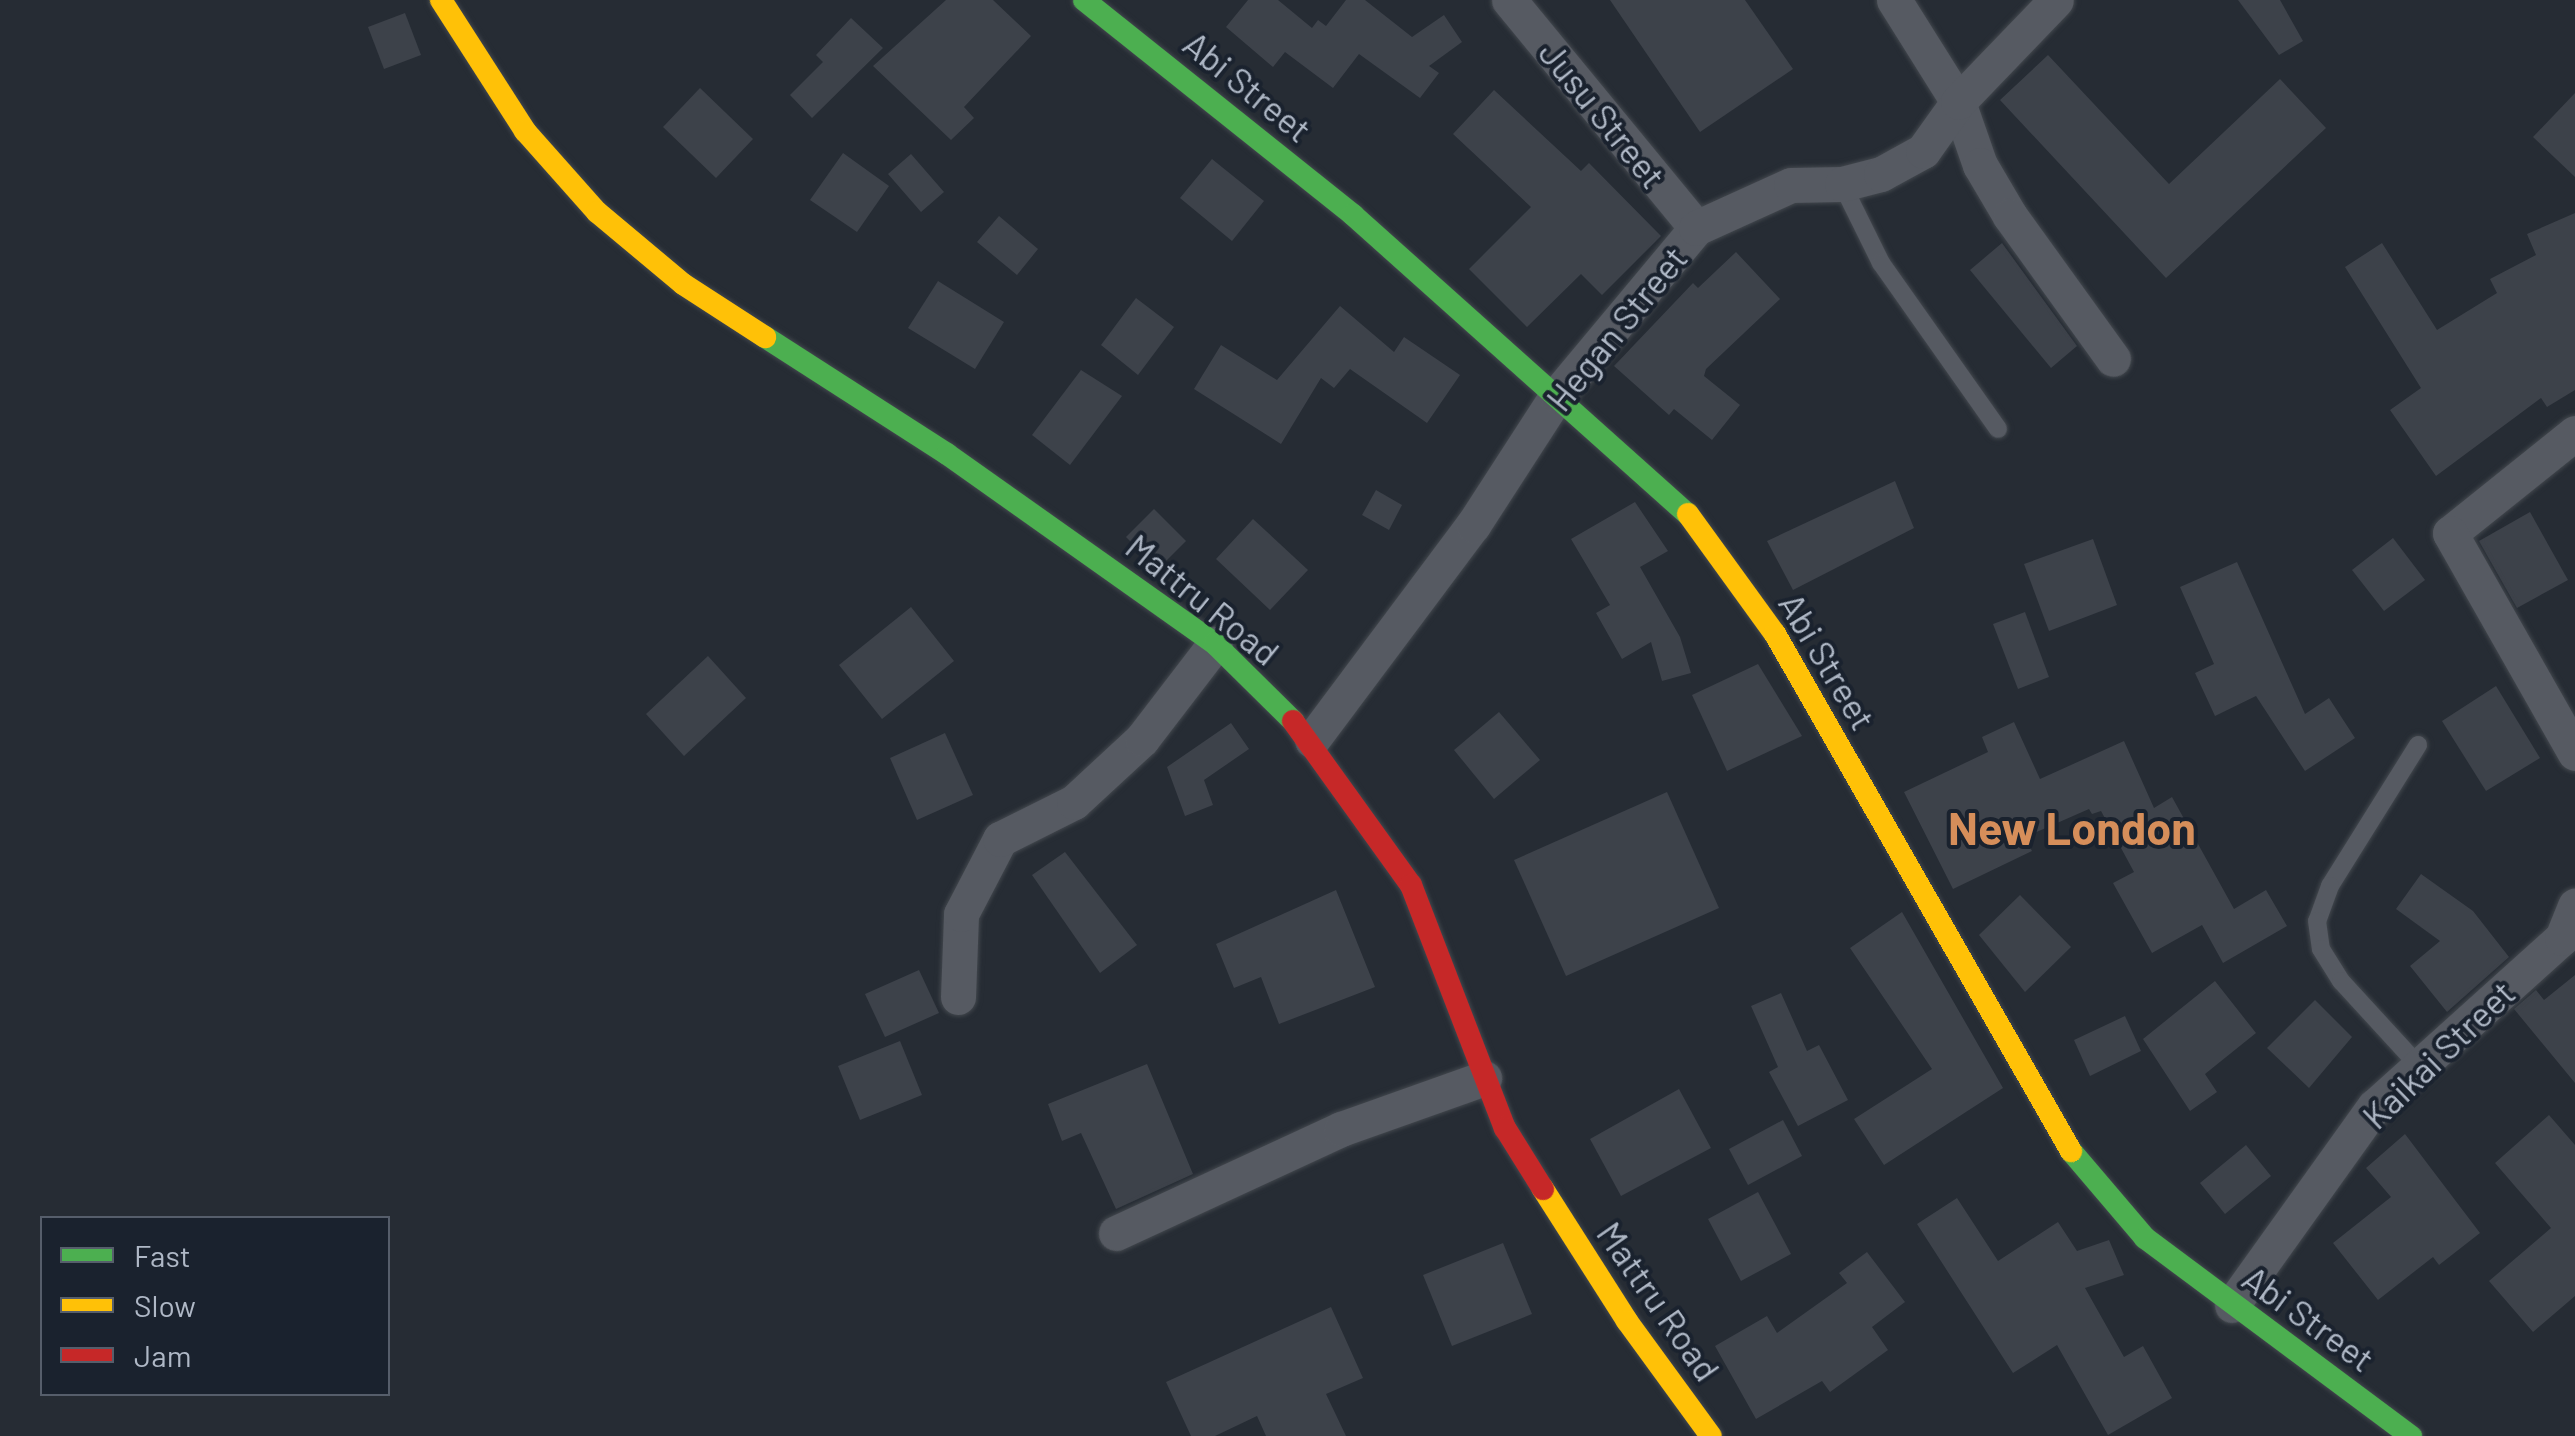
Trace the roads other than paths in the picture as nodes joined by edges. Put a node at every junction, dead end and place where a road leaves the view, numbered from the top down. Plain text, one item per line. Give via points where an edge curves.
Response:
1 (441, 0) edge
2 (1084, 0) edge
3 (1509, 0) edge
4 (1894, 0) edge
5 (2056, 0) edge
6 (1958, 102) junction
7 (1842, 184) junction
8 (1696, 228) junction
9 (2114, 359) dead end
10 (1558, 395) junction
11 (1998, 429) dead end
12 (2575, 432) edge
13 (1215, 644) junction
14 (1312, 740) junction
15 (2418, 745) dead end
16 (2575, 753) edge
17 (2575, 905) edge
18 (958, 998) dead end
19 (2420, 1066) junction
20 (1484, 1078) junction
21 (1116, 1233) dead end
22 (2232, 1305) junction
23 (1712, 1436) edge
24 (2411, 1436) edge

1 - 13 street, Mattru Road via 525,130 597,212 683,284 946,454
2 - 10 street, Abi Street via 1353,214
3 - 8 street, Jusu Street
4 - 6 street
5 - 6 street, Hegan Street
6 - 7 street, Hegan Street via 1923,151 1881,174
6 - 9 street via 1980,165 2010,216
7 - 8 street, Hegan Street via 1792,185
7 - 11 lane via 1881,263
8 - 10 street, Hegan Street
10 - 14 street, Hegan Street via 1473,525
10 - 22 street, Abi Street via 1684,508 1774,634 2080,1169 2144,1238
12 - 16 street via 2450,533
13 - 14 street, Mattru Road
13 - 18 street via 1142,739 1088,789 1000,840 961,914
14 - 20 street, Mattru Road via 1412,886
15 - 19 lane via 2330,886 2317,922 2321,949 2341,981
17 - 19 street, Kaikai Street via 2562,938
19 - 22 street, Kaikai Street via 2374,1107
20 - 21 street via 1341,1129
20 - 23 street, Mattru Road via 1505,1128 1562,1221
22 - 24 street, Abi Street

